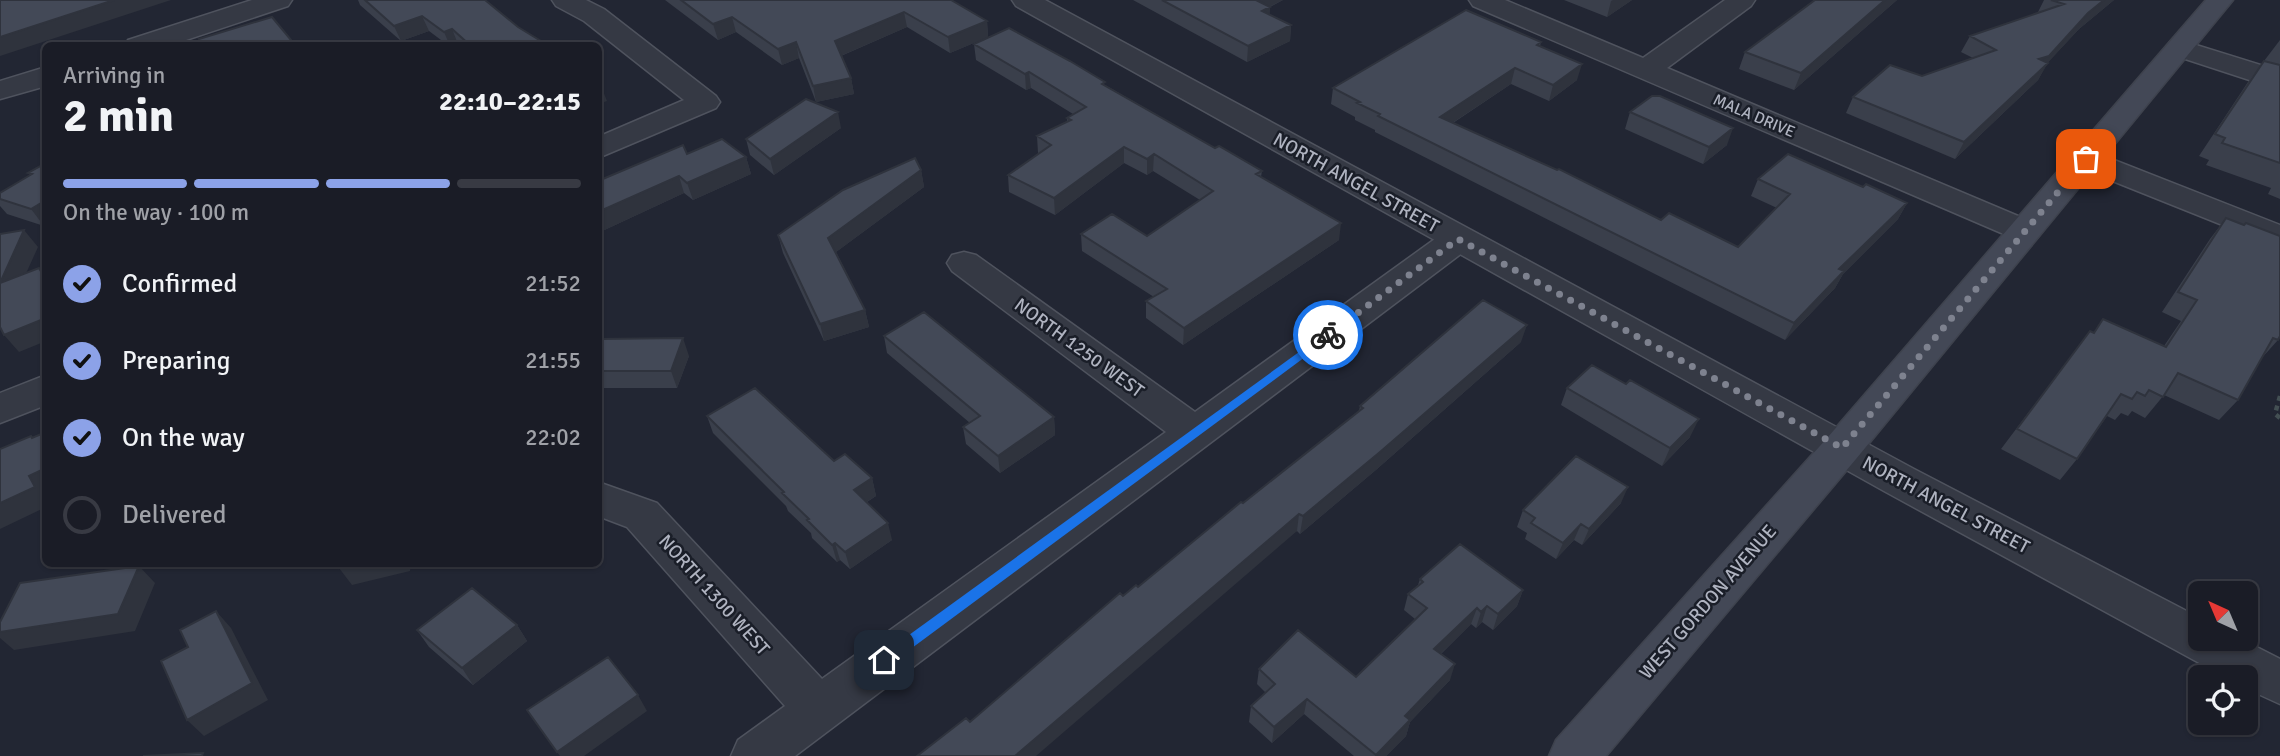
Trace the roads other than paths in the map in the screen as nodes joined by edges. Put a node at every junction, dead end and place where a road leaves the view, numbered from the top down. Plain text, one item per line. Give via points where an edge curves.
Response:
1 (279, 0) edge
2 (565, 0) edge
3 (1025, 0) edge
4 (1482, 0) edge
5 (1742, 0) edge
6 (2220, 0) edge
7 (150, 42) edge
8 (2180, 48) junction
9 (1645, 70) junction
10 (42, 77) edge
11 (2280, 81) edge
12 (0, 90) edge
13 (602, 147) edge
14 (2086, 159) junction
15 (2025, 231) junction
16 (2280, 237) edge
17 (1458, 239) junction
18 (964, 263) dead end
19 (42, 391) edge
20 (0, 409) edge
21 (1195, 433) junction
22 (1842, 448) junction
23 (602, 500) edge
24 (2280, 683) edge
25 (818, 709) junction
26 (756, 756) edge
27 (1574, 756) edge

1 - 7 street
2 - 13 street via 594,15 705,102
3 - 17 street, NORTH ANGEL STREET
4 - 9 street, MALA DRIVE
5 - 9 street
6 - 8 main road, WEST GORDON AVENUE
8 - 11 street
8 - 14 main road, WEST GORDON AVENUE
9 - 15 street, MALA DRIVE
10 - 12 street
14 - 15 main road, WEST GORDON AVENUE
14 - 16 street
15 - 22 main road, WEST GORDON AVENUE
17 - 21 street
17 - 22 street, NORTH ANGEL STREET
18 - 21 street, NORTH 1250 WEST
19 - 20 street
21 - 25 street
22 - 24 street, NORTH ANGEL STREET
22 - 27 main road, WEST GORDON AVENUE
23 - 25 street, NORTH 1300 WEST via 642,515
25 - 26 street

